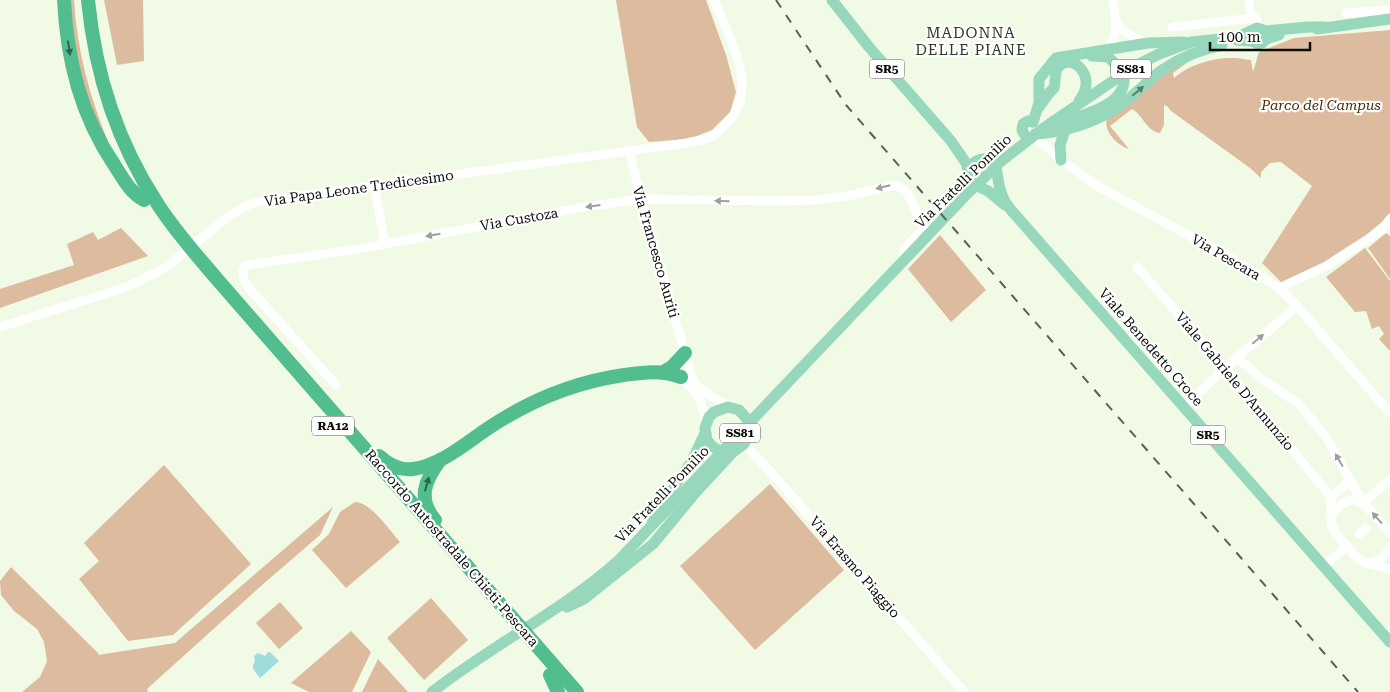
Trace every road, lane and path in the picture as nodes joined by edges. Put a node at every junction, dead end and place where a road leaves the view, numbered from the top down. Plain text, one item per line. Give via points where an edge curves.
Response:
1 (64, 0) edge
2 (79, 0) edge
3 (88, 0) edge
4 (714, 0) edge
5 (832, 0) edge
6 (1113, 0) edge
7 (1249, 0) edge
8 (1346, 13) dead end
9 (1389, 15) edge
10 (1369, 17) junction
11 (1115, 22) junction
12 (1172, 27) dead end
13 (1252, 34) junction
14 (1191, 42) junction
15 (1148, 43) junction
16 (1109, 48) junction
17 (1064, 56) junction
18 (1119, 67) dead end
19 (1044, 75) junction
20 (1055, 80) junction
21 (1124, 80) dead end
22 (1038, 86) junction
23 (1050, 92) junction
24 (1076, 106) junction
25 (1038, 109) junction
26 (1045, 127) junction
27 (1065, 130) junction
28 (1030, 135) junction
29 (951, 141) junction
30 (629, 150) junction
31 (1061, 160) junction
32 (990, 161) junction
33 (969, 172) junction
34 (997, 179) junction
35 (374, 185) junction
36 (982, 188) junction
37 (641, 199) junction
38 (144, 200) junction
39 (1009, 207) junction
40 (1390, 219) edge
41 (924, 227) joint
42 (385, 244) junction
43 (1137, 267) dead end
44 (1279, 288) junction
45 (1297, 306) junction
46 (843, 324) junction
47 (0, 327) edge
48 (685, 353) junction
49 (1237, 357) junction
50 (1225, 368) junction
51 (663, 372) junction
52 (681, 377) junction
53 (336, 385) dead end
54 (697, 385) junction
55 (1184, 407) junction
56 (1390, 413) edge
57 (745, 426) junction
58 (705, 429) junction
59 (360, 443) junction
60 (733, 452) junction
61 (440, 460) junction
62 (1349, 478) junction
63 (1390, 480) edge
64 (1331, 497) junction
65 (1348, 500) junction
66 (1363, 503) junction
67 (1331, 517) junction
68 (1390, 534) edge
69 (445, 540) junction
70 (637, 542) junction
71 (1347, 546) junction
72 (1390, 546) edge
73 (1365, 563) junction
74 (1323, 567) junction
75 (1390, 570) edge
76 (542, 617) junction
77 (1390, 642) edge
78 (550, 675) junction
79 (432, 692) edge
80 (558, 692) edge
81 (565, 692) edge
82 (577, 692) edge
83 (964, 692) edge

1 -> 38 highway via 72,67 87,116 100,143 133,194
2 - 38 highway, Raccordo Autostradale Chieti-Pescara / RA12 via 87,58 101,109 118,153
3 - 59 highway, Raccordo Autostradale Chieti-Pescara / RA12 via 104,88 125,144 150,192 184,241
4 - 30 street, Via Papa Leone Tredicesimo via 740,67 743,90 738,111 708,138
5 - 29 main road, SR5 via 868,47
6 - 11 street
7 - 13 street
8 - 10 street
9 - 10 main road, SS81
10 - 13 main road, SS81 via 1325,27
11 - 15 street via 1133,38
11 - 16 street via 1115,37
12 - 13 street
13 - 14 main road, SS81
27 -> 13 main road via 1115,109 1163,70 1191,54
14 - 15 main road
14 - 24 main road, SS81 via 1135,66
15 - 16 main road
16 - 17 main road
17 - 18 main road via 1103,56
17 - 19 main road via 1053,61
19 - 20 main road
19 - 22 main road
20 - 23 main road
20 - 24 main road via 1058,67 1066,62 1082,70 1087,88
21 - 26 main road via 1119,95 1103,107
22 - 23 main road
22 - 25 main road
23 - 25 main road
24 - 26 main road, SS81
25 - 28 main road via 1033,122 1037,128
26 - 46 main road, Via Fratelli Pomilio / SS81 via 984,177
27 - 28 main road
27 - 31 main road via 1060,145
28 - 31 street, Via Pescara
28 - 32 main road
29 - 32 main road, SR5 via 970,156
29 - 33 main road, SR5
30 - 35 street, Via Papa Leone Tredicesimo
30 - 37 street, Via Francesco Auriti
31 - 44 street, Via Pescara via 1099,187 1229,257
32 - 33 main road via 973,164
32 - 34 main road, SR5 via 998,171
33 - 36 main road, SR5 via 974,184
34 - 36 main road via 991,186
34 - 39 main road, SR5
35 - 42 street
35 - 47 street, Via Papa Leone Tredicesimo via 248,205 225,219 165,268 128,287
36 - 39 main road, SR5
41 -> 37 street, Via Custoza via 916,217 911,197 894,185 816,200
37 -> 42 street, Via Custoza
37 - 48 street, Via Francesco Auriti
38 - 78 highway, Raccordo Autostradale Chieti-Pescara / RA12 via 204,278
39 - 55 main road, Viale Benedetto Croce / SR5
40 - 44 street via 1382,230 1326,266
41 - 57 street, Via Fratelli Pomilio via 904,249 904,266
42 - 53 street, Via Custoza via 243,268 248,287
43 - 50 street, Viale Gabriele D'Annunzio
44 - 45 street, Via Pescara
49 -> 45 street
45 - 56 street, Via Pescara
46 - 57 main road, Via Fratelli Pomilio / SS81
46 - 57 main road via 822,339 753,410
46 - 57 main road via 833,346 785,397
48 - 51 highway
48 - 52 street, Via Francesco Auriti
48 - 54 street, Via Francesco Auriti
49 - 50 street
62 -> 49 street via 1326,437 1298,403 1264,382
50 - 55 street
50 - 64 street, Viale Gabriele D'Annunzio
51 - 52 highway
51 - 61 highway via 613,377 550,394 512,413
52 - 54 street, Via Erasmo Piaggio
52 - 58 street via 700,398
54 - 57 street, Via Erasmo Piaggio
55 - 74 main road, Viale Benedetto Croce / SR5
57 - 58 main road via 728,407 714,412
57 - 60 main road
57 - 70 main road, Via Fratelli Pomilio / SS81
57 - 83 street, Via Erasmo Piaggio via 770,471
58 - 60 main road via 712,446
58 - 70 main road via 692,461
59 - 61 highway via 370,446 385,462 398,468 414,469
59 - 69 highway, Raccordo Autostradale Chieti-Pescara / RA12
60 - 76 main road via 653,544 584,599
69 -> 61 highway via 441,527 428,509 424,494
62 - 64 street
62 - 66 street
63 - 66 street
64 - 65 street
64 - 67 street
65 - 66 street
65 - 67 street
68 -> 66 street
67 - 71 street via 1336,534
69 - 82 highway, Raccordo Autostradale Chieti-Pescara / RA12
70 - 76 main road, Via Fratelli Pomilio / SS81 via 598,578
71 - 73 street
71 - 74 street
72 - 73 street via 1376,562
73 - 75 street
74 - 77 main road, Viale Benedetto Croce / SR5
76 - 79 main road, Via Fratelli Pomilio / SS81
78 - 80 highway
78 - 81 highway, Raccordo Autostradale Chieti-Pescara / RA12

